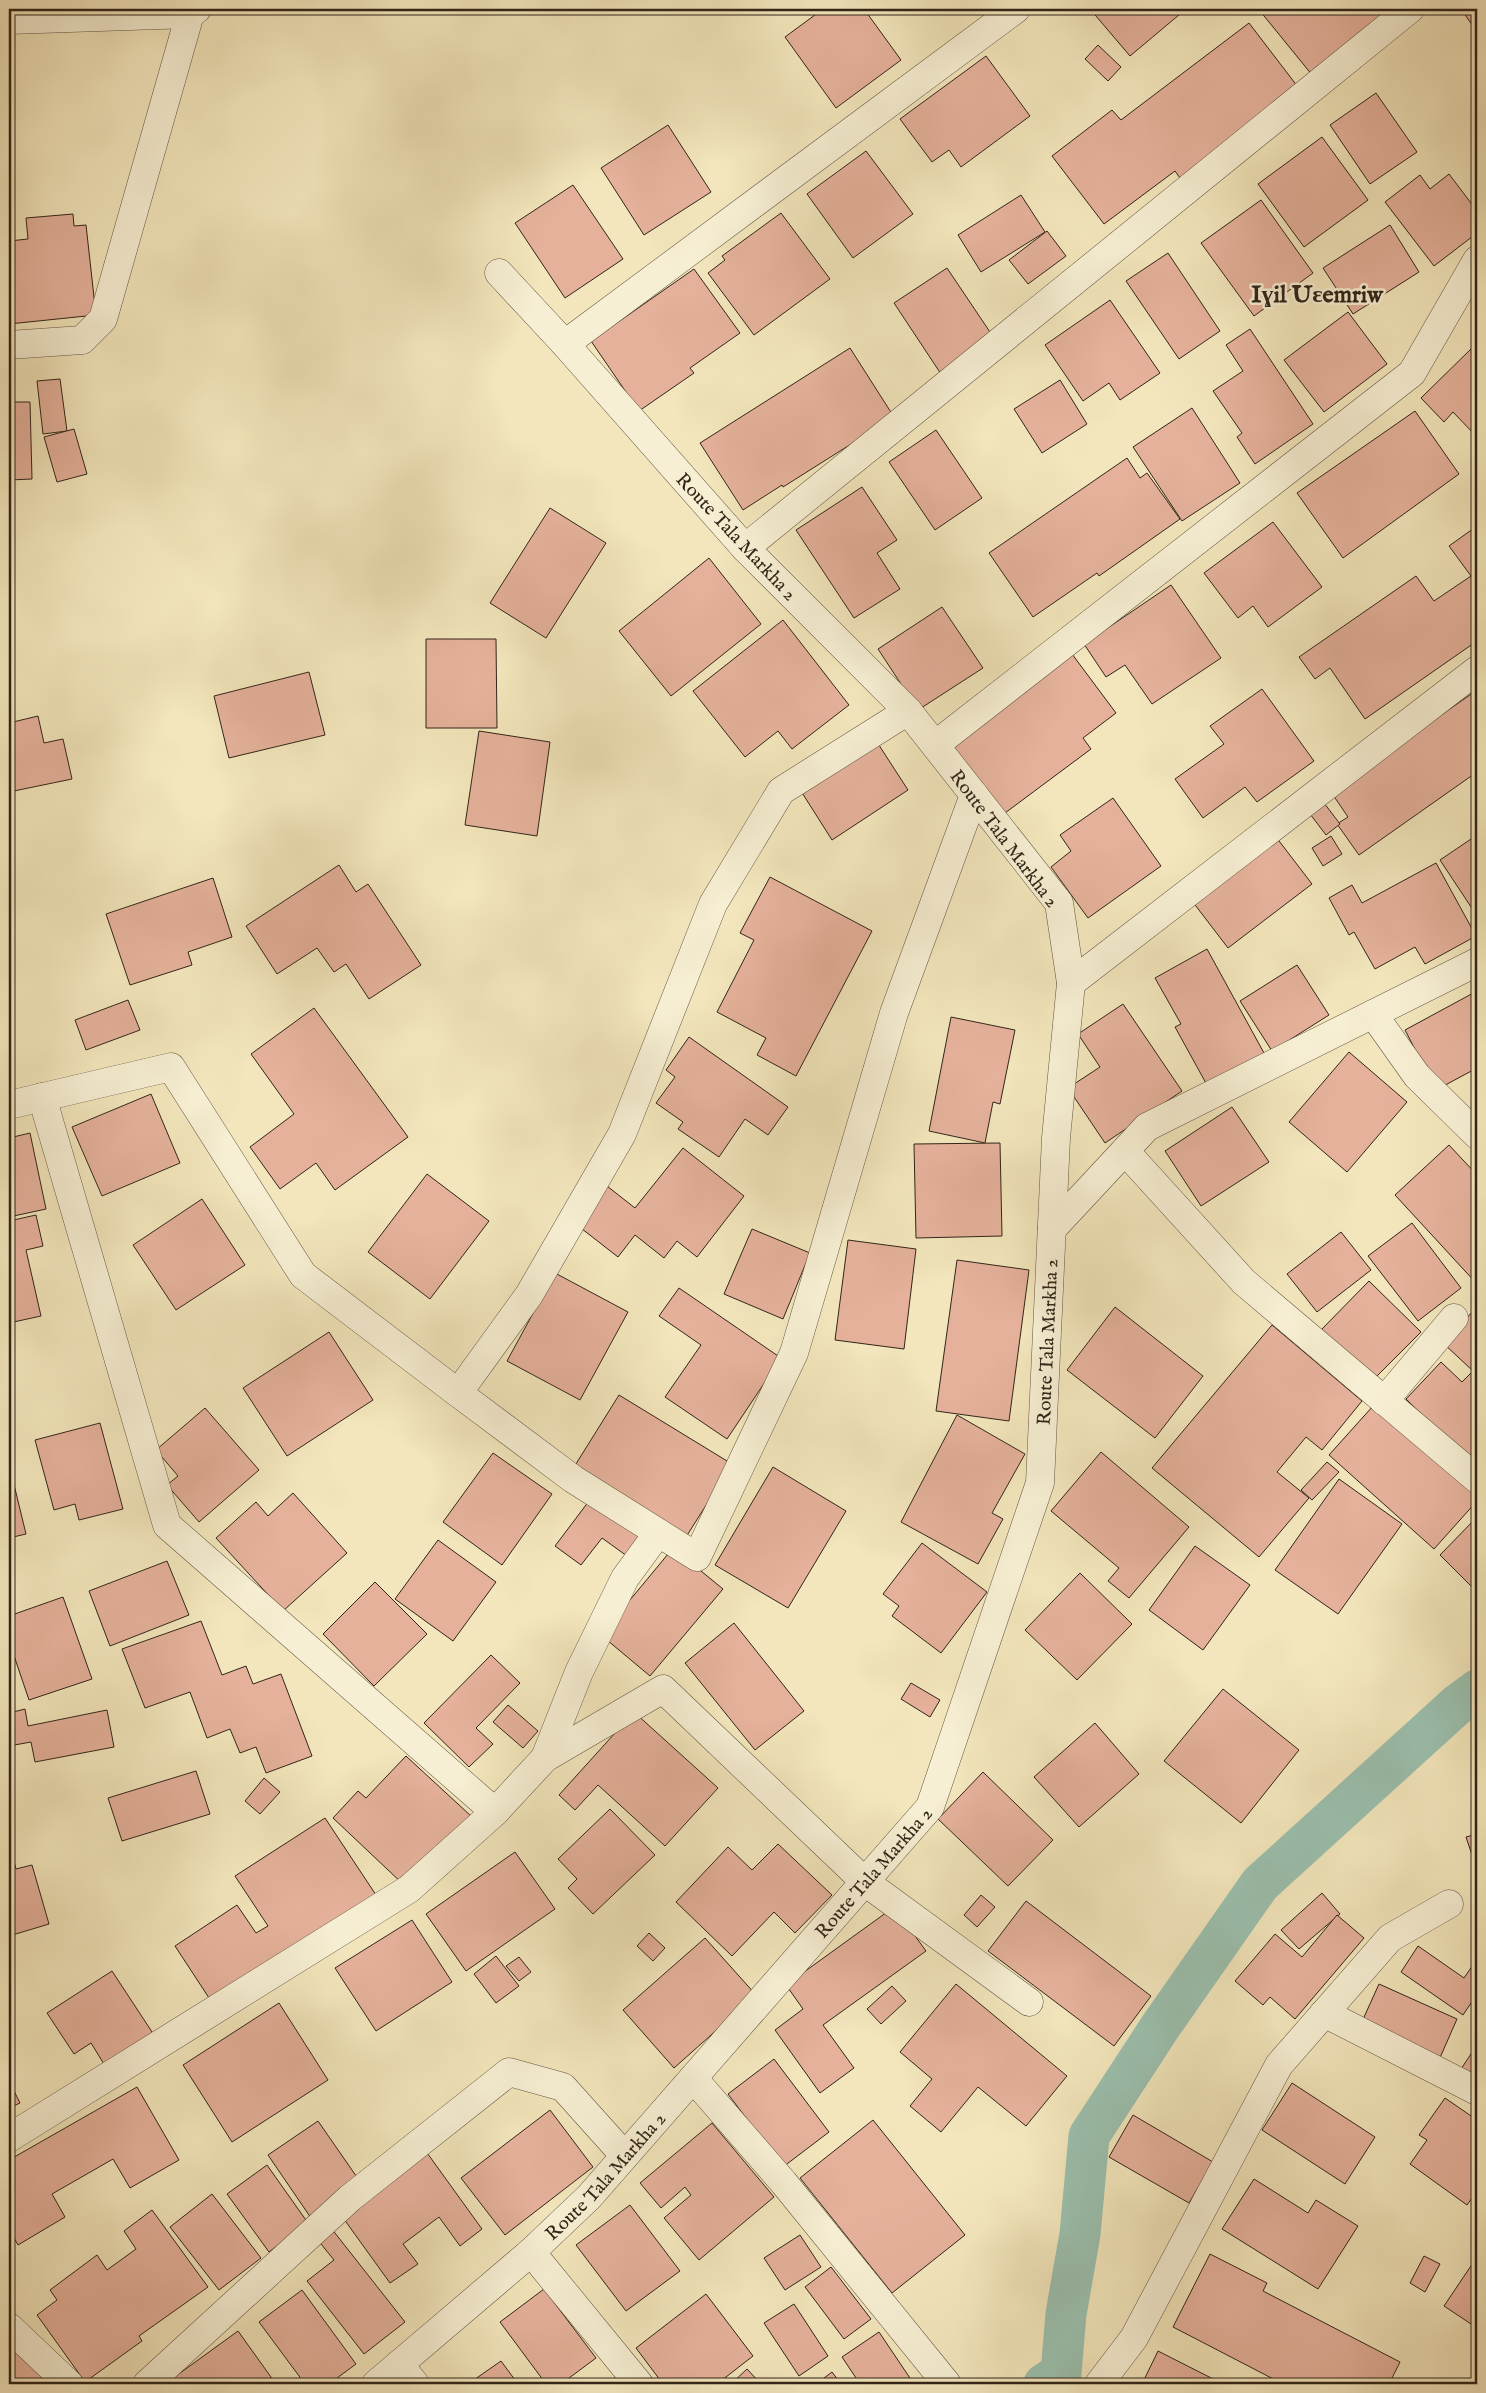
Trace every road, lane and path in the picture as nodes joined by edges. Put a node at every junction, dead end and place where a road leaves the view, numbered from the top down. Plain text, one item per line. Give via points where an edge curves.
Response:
1 (1016, 9) edge
2 (1410, 9) edge
3 (193, 11) edge
4 (9, 20) edge
5 (1477, 260) edge
6 (499, 273) dead end
7 (565, 344) junction
8 (9, 345) edge
9 (745, 548) junction
10 (1477, 670) edge
11 (908, 711) junction
12 (935, 745) junction
13 (974, 795) junction
14 (1477, 962) edge
15 (1071, 983) junction
16 (1373, 1014) junction
17 (42, 1097) junction
18 (9, 1105) edge
19 (1477, 1135) edge
20 (1125, 1152) junction
21 (1052, 1229) junction
22 (1454, 1318) dead end
23 (458, 1393) junction
24 (1384, 1402) junction
25 (1477, 1479) edge
26 (658, 1533) junction
27 (545, 1758) junction
28 (495, 1812) junction
29 (865, 1882) junction
30 (1449, 1904) dead end
31 (1028, 2002) dead end
32 (1324, 2013) junction
33 (693, 2078) junction
34 (1477, 2091) edge
35 (9, 2138) edge
36 (624, 2155) junction
37 (531, 2252) junction
38 (9, 2327) edge
39 (407, 2374) edge
40 (69, 2384) edge
41 (147, 2384) edge
42 (376, 2384) edge
43 (639, 2384) edge
44 (947, 2384) edge
45 (1099, 2384) edge

1 - 7 street
2 - 9 street
3 - 4 street
3 - 8 street via 103,319 82,340
5 - 12 street via 1412,374
6 - 7 street, Route Tala Markha 2
7 - 9 street, Route Tala Markha 2
9 - 11 street, Route Tala Markha 2
10 - 15 street
11 - 12 street, Route Tala Markha 2
11 - 23 street via 781,791 713,904 622,1134 529,1295
12 - 13 street, Route Tala Markha 2
13 - 15 street, Route Tala Markha 2 via 1060,903
13 - 26 street via 894,1013 794,1353 696,1557
14 - 16 street
15 - 21 street, Route Tala Markha 2 via 1056,1138
16 - 19 street via 1417,1076
16 - 20 street via 1148,1127
17 - 18 street
17 - 23 street via 171,1067 302,1274
17 - 28 street via 167,1524
20 - 21 street
20 - 24 street via 1244,1282
21 - 29 street, Route Tala Markha 2 via 1040,1483 930,1807
22 - 24 street
23 - 26 street via 573,1479
24 - 25 street
26 - 27 street via 625,1578 579,1672
27 - 28 street
27 - 29 street via 663,1689
28 - 35 street via 410,1889
29 - 31 street
29 - 33 street, Route Tala Markha 2
30 - 32 street via 1390,1938
32 - 34 street
32 - 45 street via 1279,2065 1134,2338
33 - 36 street, Route Tala Markha 2
33 - 44 street via 784,2183
36 - 37 street, Route Tala Markha 2 via 589,2196
36 - 41 street via 563,2087 509,2072 350,2198
37 - 39 street, Route Tala Markha 2
37 - 43 street
38 - 40 street
39 - 42 street, Route Tala Markha 2

